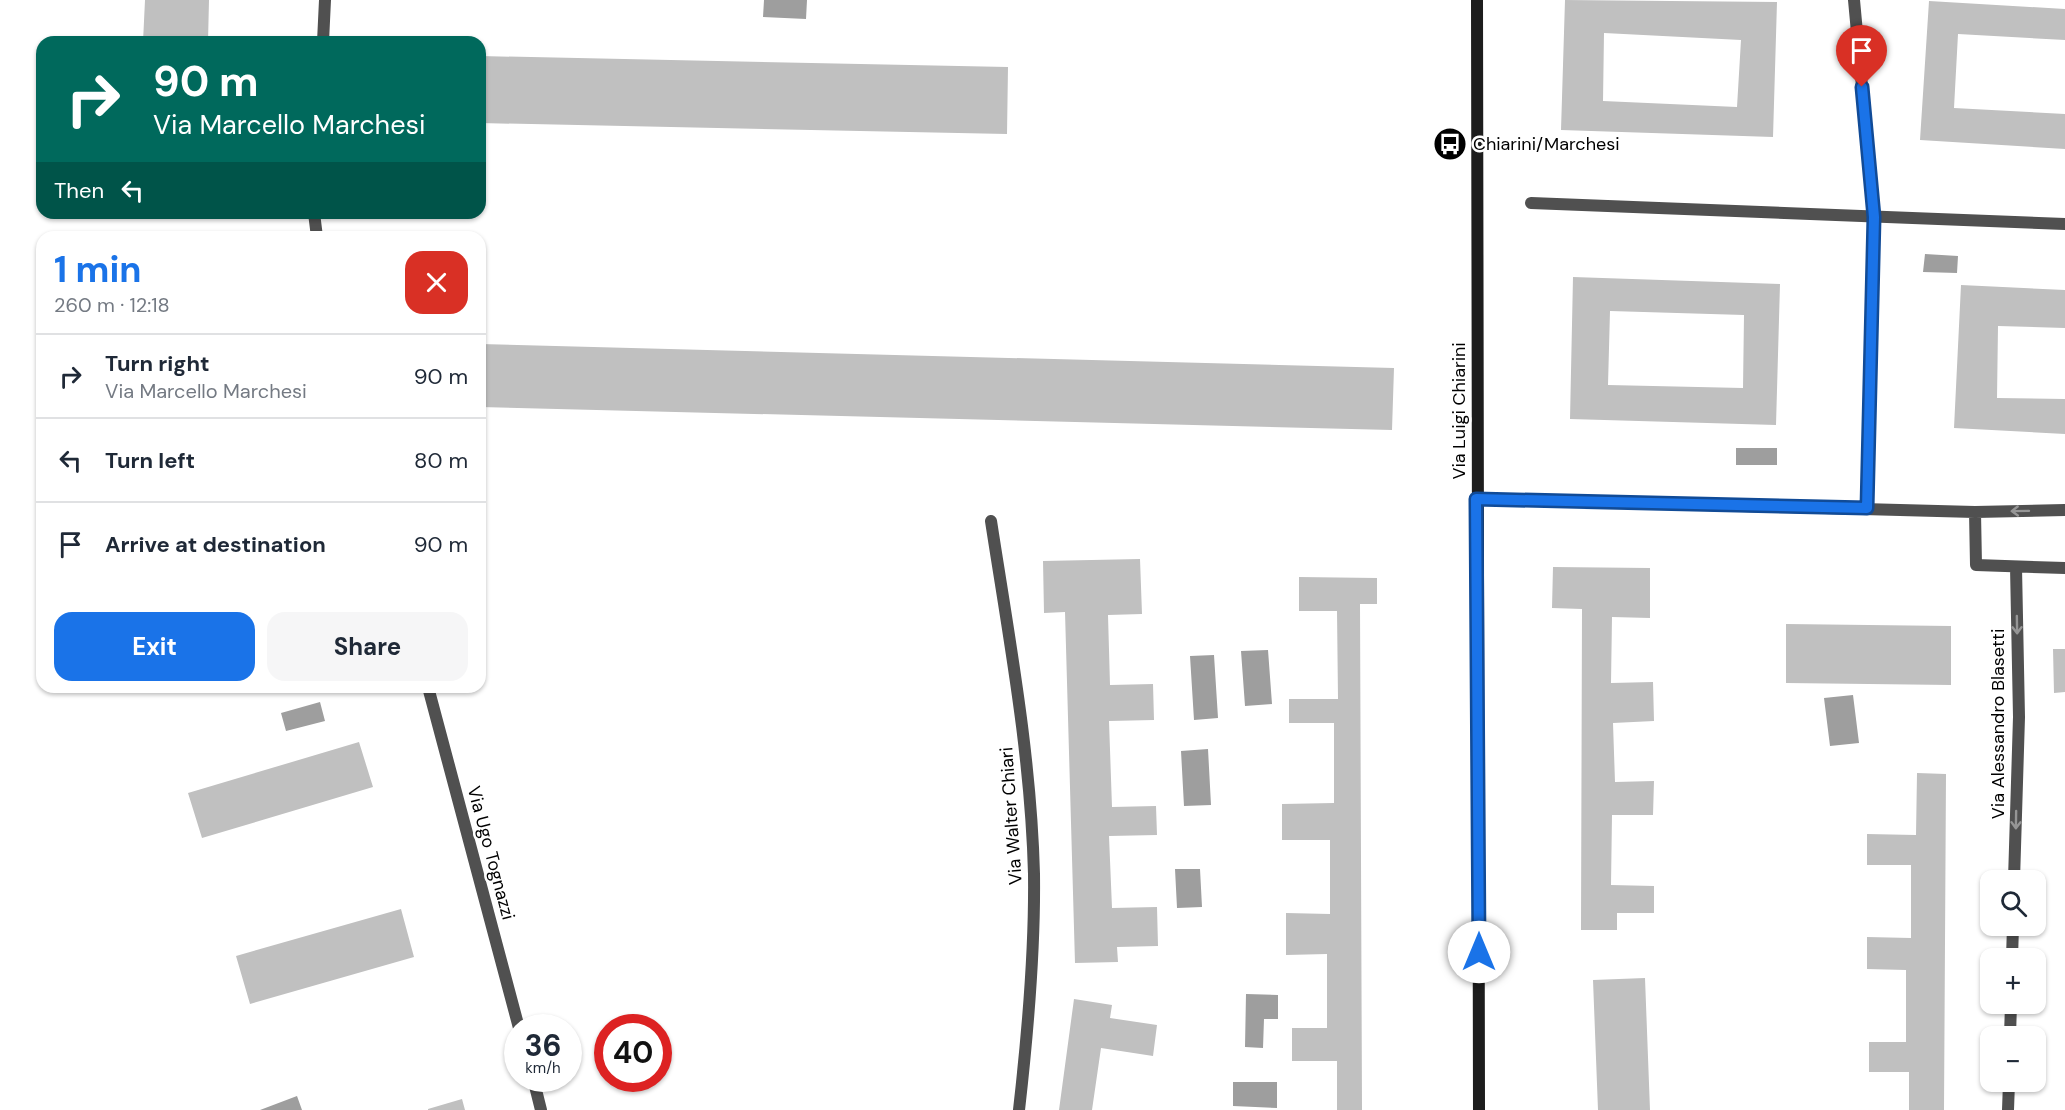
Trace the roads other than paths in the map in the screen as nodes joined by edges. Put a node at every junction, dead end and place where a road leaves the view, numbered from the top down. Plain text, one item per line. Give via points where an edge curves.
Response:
1 (325, 0) edge
2 (1477, 0) edge
3 (1854, 0) edge
4 (323, 36) edge
5 (1531, 203) dead end
6 (1874, 217) junction
7 (2065, 225) edge
8 (1476, 499) junction
9 (1867, 508) junction
10 (2065, 510) edge
11 (1975, 512) junction
12 (991, 521) dead end
13 (2016, 567) junction
14 (2065, 568) edge
15 (430, 693) edge
16 (2014, 870) edge
17 (515, 1014) edge
18 (536, 1092) edge
19 (2009, 1092) edge
20 (541, 1110) edge
21 (1019, 1110) edge
22 (1479, 1110) edge
23 (2008, 1110) edge

1 - 4 street
2 - 8 street, Via Luigi Chiarini
3 - 6 street
5 - 6 street
6 - 7 street
6 - 9 street
8 - 9 street
8 - 22 street, Via Luigi Chiarini
9 - 11 street
10 -> 11 street
11 - 13 street via 1976,565
12 - 21 street, Via Walter Chiari via 1022,727 1034,873 1033,958
13 - 14 street
13 -> 16 street, Via Alessandro Blasetti via 2019,717
15 - 17 street, Via Ugo Tognazzi
18 - 20 street
19 - 23 street

